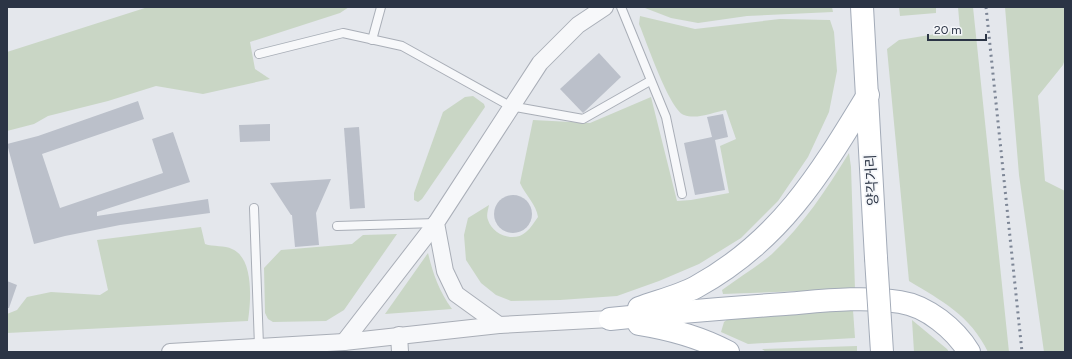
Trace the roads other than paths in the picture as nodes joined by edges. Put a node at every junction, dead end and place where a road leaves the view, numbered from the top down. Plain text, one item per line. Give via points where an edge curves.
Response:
1 (381, 7) edge
2 (605, 7) edge
3 (621, 7) edge
4 (862, 7) edge
5 (372, 40) junction
6 (260, 54) dead end
7 (650, 81) junction
8 (868, 95) junction
9 (510, 106) junction
10 (682, 194) dead end
11 (254, 208) dead end
12 (436, 223) junction
13 (338, 226) dead end
14 (610, 319) junction
15 (499, 325) junction
16 (399, 335) junction
17 (344, 342) junction
18 (259, 346) junction
19 (207, 351) edge
20 (170, 352) edge
21 (400, 352) edge
22 (728, 352) edge
23 (882, 352) edge
24 (969, 352) edge

1 - 5 lane
2 - 9 street via 578,25 540,63
3 - 7 lane
4 - 8 main road, 양각거리
5 - 6 lane via 342,33
5 - 9 lane via 402,46
7 - 9 lane via 583,119
7 - 10 lane via 666,117
8 - 14 main road via 836,148 790,213 757,246 695,288
8 - 23 main road, 양각거리, bridge
9 - 12 street
11 - 18 lane
12 - 13 lane
12 - 15 street via 445,272 456,294
12 - 17 street
14 - 15 street
14 - 22 main road via 668,329 714,344
14 - 24 main road via 814,302 901,302 928,312 946,325
15 - 16 street
16 - 17 street
16 - 21 street
17 - 18 street
18 - 19 street
19 - 20 street

